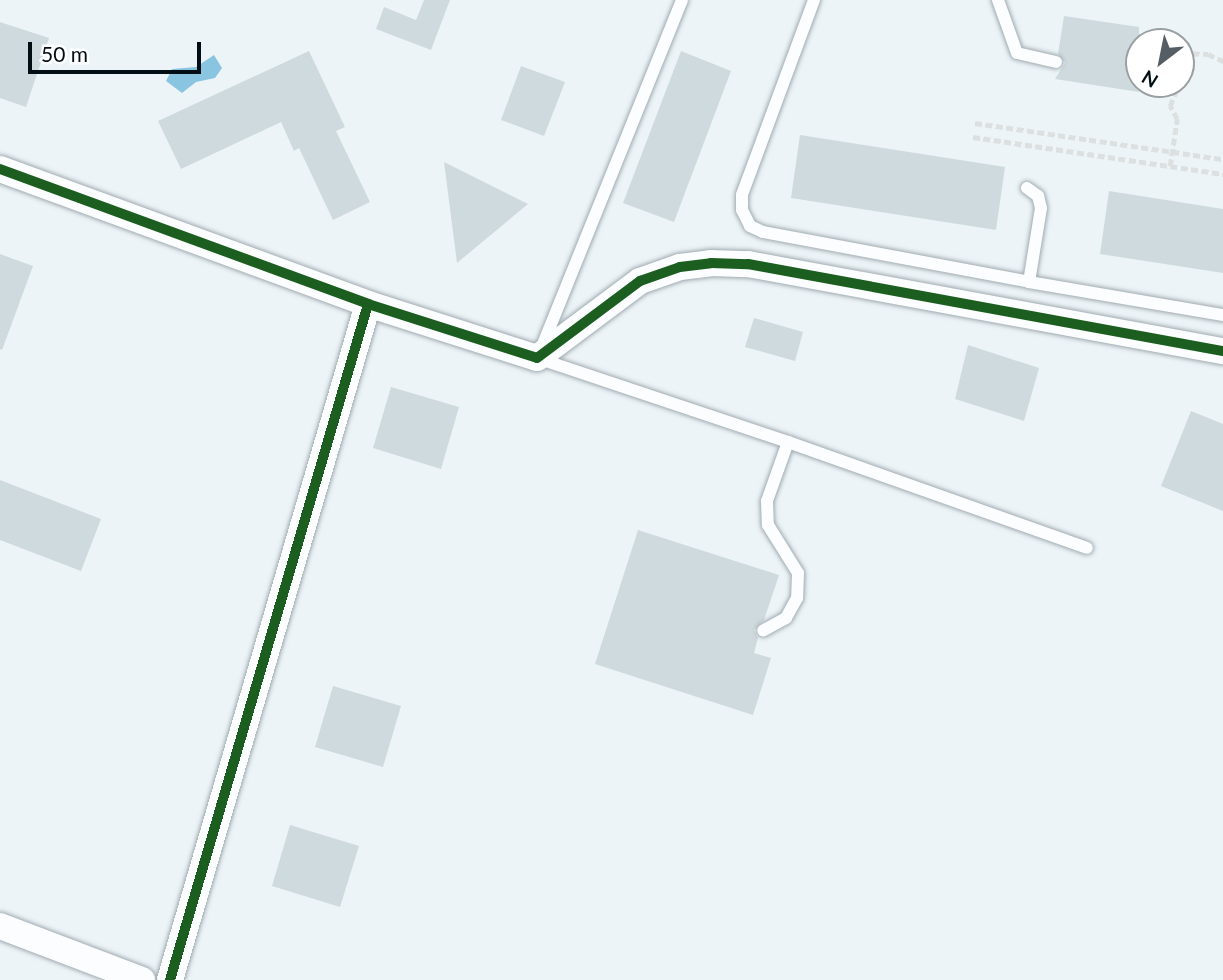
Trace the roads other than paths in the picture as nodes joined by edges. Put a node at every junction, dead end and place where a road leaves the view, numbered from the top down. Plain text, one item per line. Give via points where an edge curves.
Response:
1 (682, 0) edge
2 (814, 0) edge
3 (998, 0) edge
4 (1056, 62) dead end
5 (0, 169) edge
6 (1027, 188) dead end
7 (1029, 282) junction
8 (368, 304) junction
9 (1223, 315) edge
10 (1223, 351) edge
11 (537, 358) junction
12 (788, 442) junction
13 (1087, 548) dead end
14 (763, 631) dead end
15 (0, 926) edge
16 (142, 980) edge
17 (170, 980) edge

1 - 11 lane
2 - 7 lane via 742,195 742,210 750,226
3 - 4 lane via 1017,53
5 - 8 street
6 - 7 lane via 1038,196 1041,208
7 - 9 lane
8 - 11 street
8 - 17 street
10 - 11 street via 748,264 710,263 680,267 640,281
11 - 12 lane
12 - 13 lane
12 - 14 lane via 767,500 768,525 798,573 797,598 786,618
15 - 16 street

